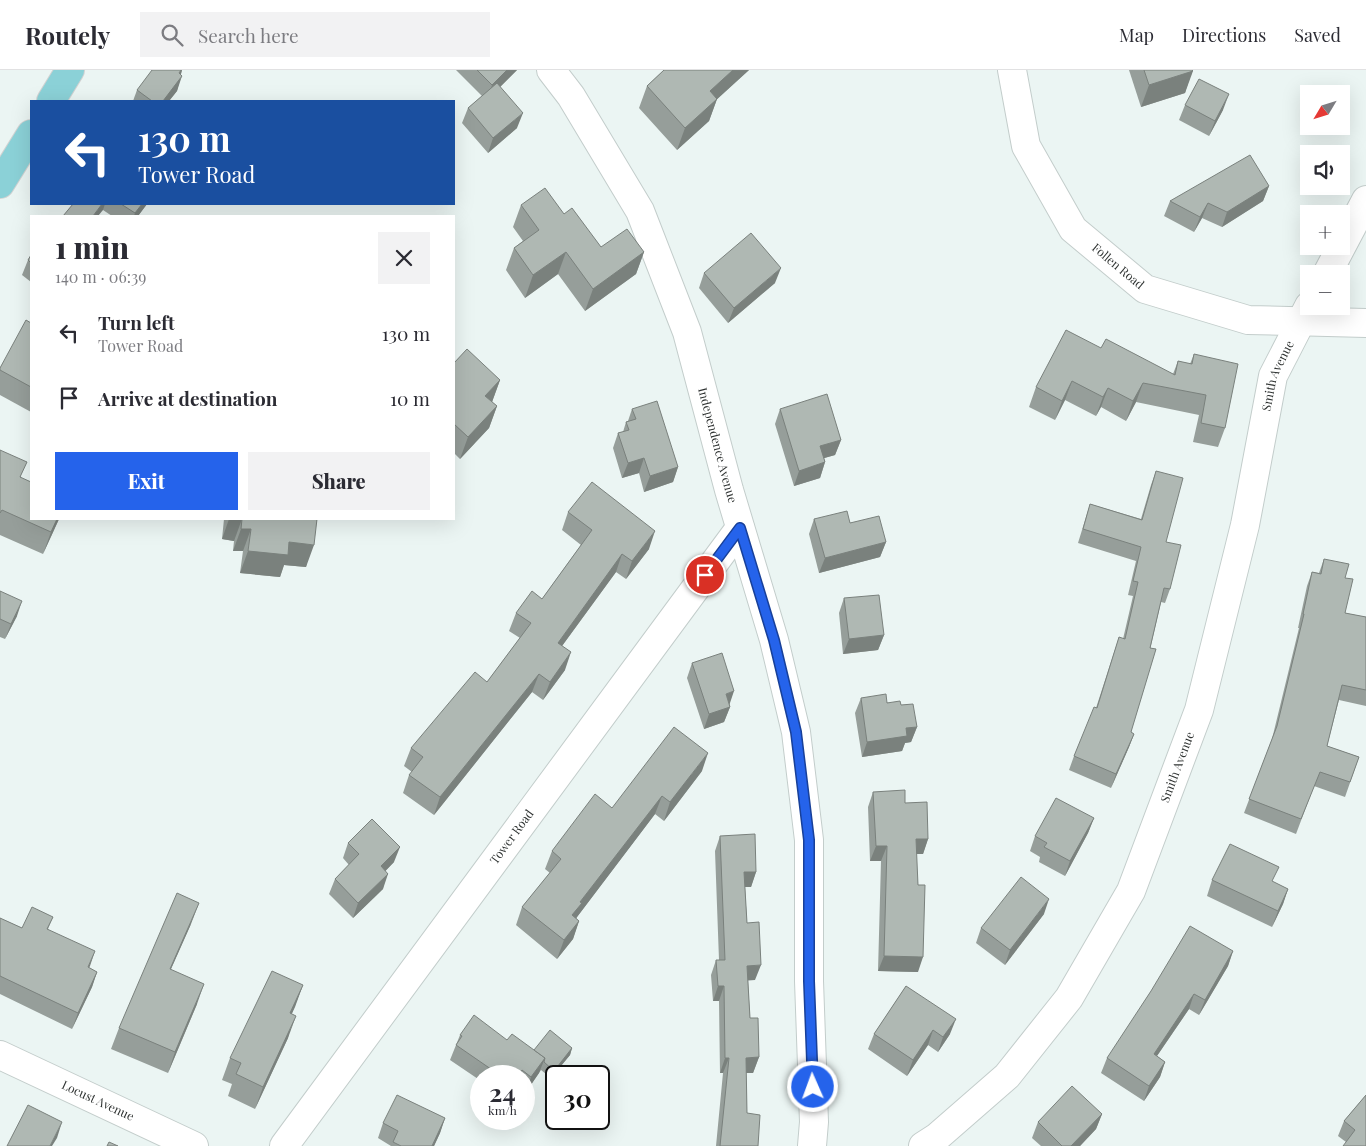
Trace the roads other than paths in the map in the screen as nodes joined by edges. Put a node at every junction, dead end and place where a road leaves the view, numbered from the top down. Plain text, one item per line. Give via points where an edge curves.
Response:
1 (70, 70) edge
2 (551, 70) edge
3 (1012, 70) edge
4 (52, 100) edge
5 (30, 136) edge
6 (0, 184) edge
7 (1366, 200) edge
8 (1332, 265) edge
9 (1300, 315) edge
10 (1305, 315) edge
11 (1313, 315) edge
12 (1366, 323) edge
13 (740, 528) junction
14 (0, 1055) edge
15 (194, 1146) edge
16 (284, 1146) edge
17 (812, 1146) edge
18 (923, 1146) edge

1 - 4 main road
2 - 13 street, Independence Avenue via 571,96 640,211 687,332
3 - 9 street, Follen Road via 1026,146 1073,229 1145,289 1248,320
5 - 6 main road
7 - 8 street
10 - 18 street, Smith Avenue via 1272,376 1245,525 1199,710 1131,891 1069,998 1007,1076
11 - 12 street, Follen Road
13 - 16 street, Tower Road
13 - 17 street, Independence Avenue via 774,640 796,732 809,840
14 - 15 street, Locust Avenue

